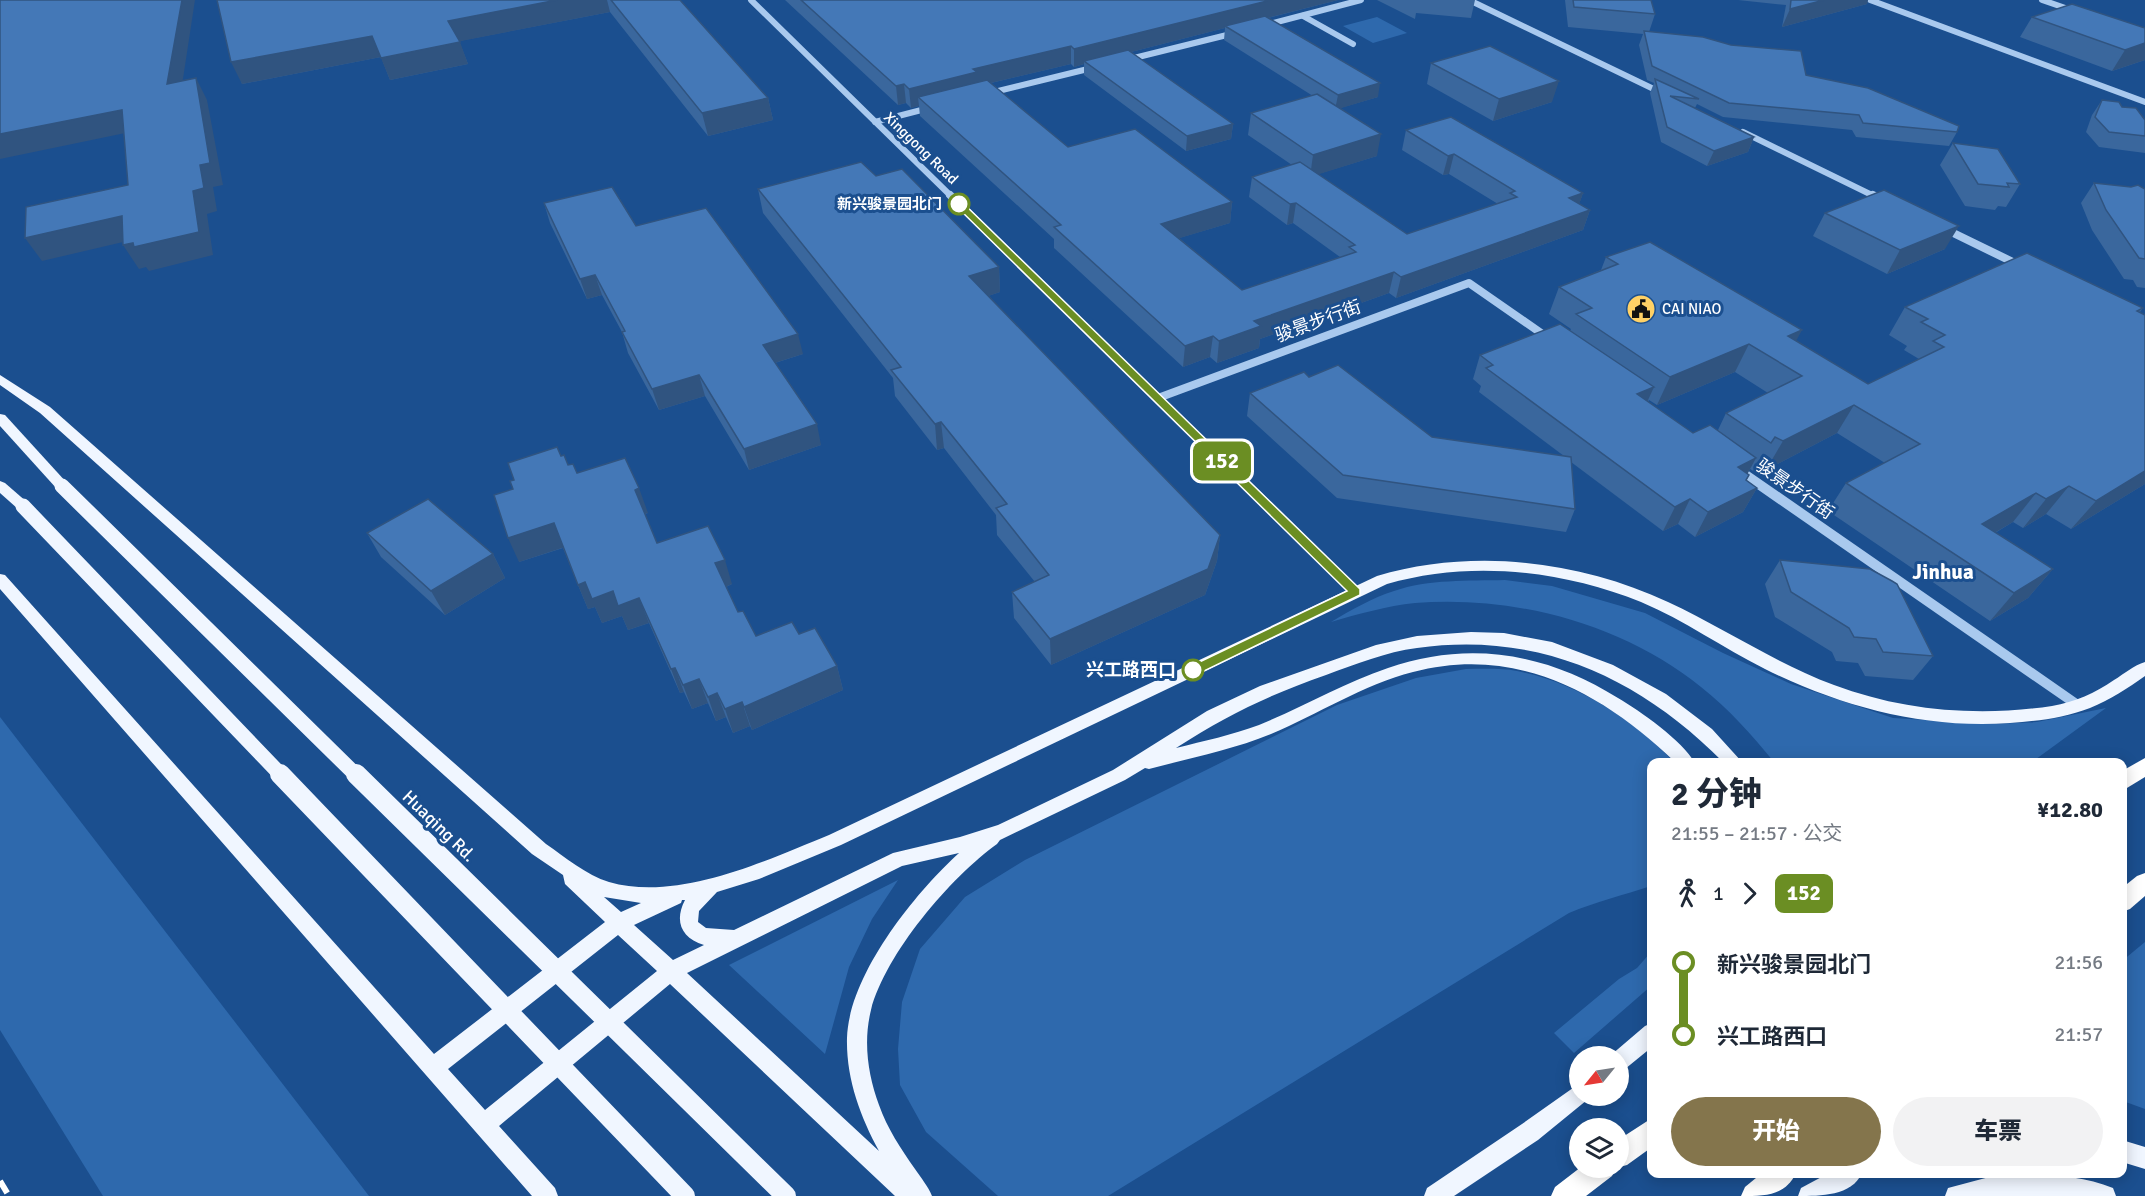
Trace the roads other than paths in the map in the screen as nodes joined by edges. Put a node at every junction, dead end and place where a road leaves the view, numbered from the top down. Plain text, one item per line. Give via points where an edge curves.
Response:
1 (751, 0) edge
2 (1361, 0) edge
3 (1469, 0) edge
4 (1870, 0) edge
5 (2042, 0) edge
6 (2083, 14) edge
7 (1303, 16) junction
8 (1257, 27) edge
9 (1246, 30) edge
10 (1353, 44) dead end
11 (1120, 61) edge
12 (1109, 64) edge
13 (984, 94) edge
14 (1674, 99) edge
15 (2145, 102) edge
16 (938, 106) edge
17 (875, 122) junction
18 (1738, 130) edge
19 (1889, 202) edge
20 (1932, 223) edge
21 (2029, 270) edge
22 (1556, 344) edge
23 (0, 379) edge
24 (1158, 398) junction
25 (0, 418) edge
26 (1731, 465) edge
27 (0, 486) edge
28 (0, 579) edge
29 (1356, 592) junction
30 (2145, 668) edge
31 (2079, 706) junction
32 (1682, 758) edge
33 (1730, 758) edge
34 (2145, 766) edge
35 (1119, 775) junction
36 (2127, 779) edge
37 (1003, 831) junction
38 (538, 848) junction
39 (723, 881) junction
40 (2145, 883) edge
41 (690, 890) junction
42 (2127, 898) edge
43 (620, 922) junction
44 (751, 931) junction
45 (671, 971) junction
46 (1647, 1038) edge
47 (1629, 1053) edge
48 (432, 1068) junction
49 (1569, 1102) edge
50 (484, 1125) junction
51 (1647, 1135) edge
52 (1629, 1148) edge
53 (2127, 1153) edge
54 (2145, 1158) edge
55 (1588, 1178) edge
56 (1777, 1178) edge
57 (1842, 1178) edge
58 (547, 1196) edge
59 (685, 1196) edge
60 (786, 1196) edge
61 (911, 1196) edge
62 (921, 1196) edge
63 (1435, 1196) edge
64 (1564, 1196) edge
65 (1754, 1196) edge
66 (1809, 1196) edge
67 (1956, 1196) edge
68 (2104, 1196) edge

1 - 17 street, Xinggong Road
2 - 7 street
3 - 14 street
4 - 15 street
5 - 6 street
7 - 8 street
7 - 10 street
9 - 11 street
12 - 13 street
16 - 17 street
17 - 24 street, Xinggong Road
18 - 19 street
20 - 21 street
22 - 24 street, 骏景步行街 via 1469,283
23 - 38 main road via 45,410
24 - 29 street, Xinggong Road
25 - 60 main road, Huaqing Rd., bridge via 62,486
26 - 31 street, 骏景步行街
27 - 59 main road, bridge
28 - 48 main road
29 - 31 main road via 1396,575 1439,567 1538,571 1644,598 1771,665 1877,706 1943,717 1996,719
29 - 39 main road via 835,840
30 - 31 main road
32 - 35 main road via 1638,719 1583,684 1556,672 1498,660 1468,659 1414,666 1262,730 1150,762
33 - 35 main road via 1684,716 1607,669 1530,643 1471,638 1417,642 1376,651 1283,683 1213,716
34 - 36 highway
35 - 37 main road
37 - 44 main road via 899,859
37 - 62 main road via 964,861 910,919 884,961 861,1012 856,1051 863,1088 896,1160
38 - 41 main road via 606,889 647,896
38 - 43 main road
39 - 41 main road
39 - 44 main road via 704,891 690,905 687,920 691,928 708,940
40 - 42 highway
41 - 43 main road
43 - 45 main road
43 - 48 main road
44 - 45 main road
45 - 50 main road
45 - 61 main road
46 - 47 main road
48 - 50 main road
49 - 63 main road
50 - 58 main road
51 - 52 highway
53 - 54 main road
55 - 64 highway
56 - 65 highway
57 - 66 main road
67 - 68 main road via 2013,1183 2042,1184

